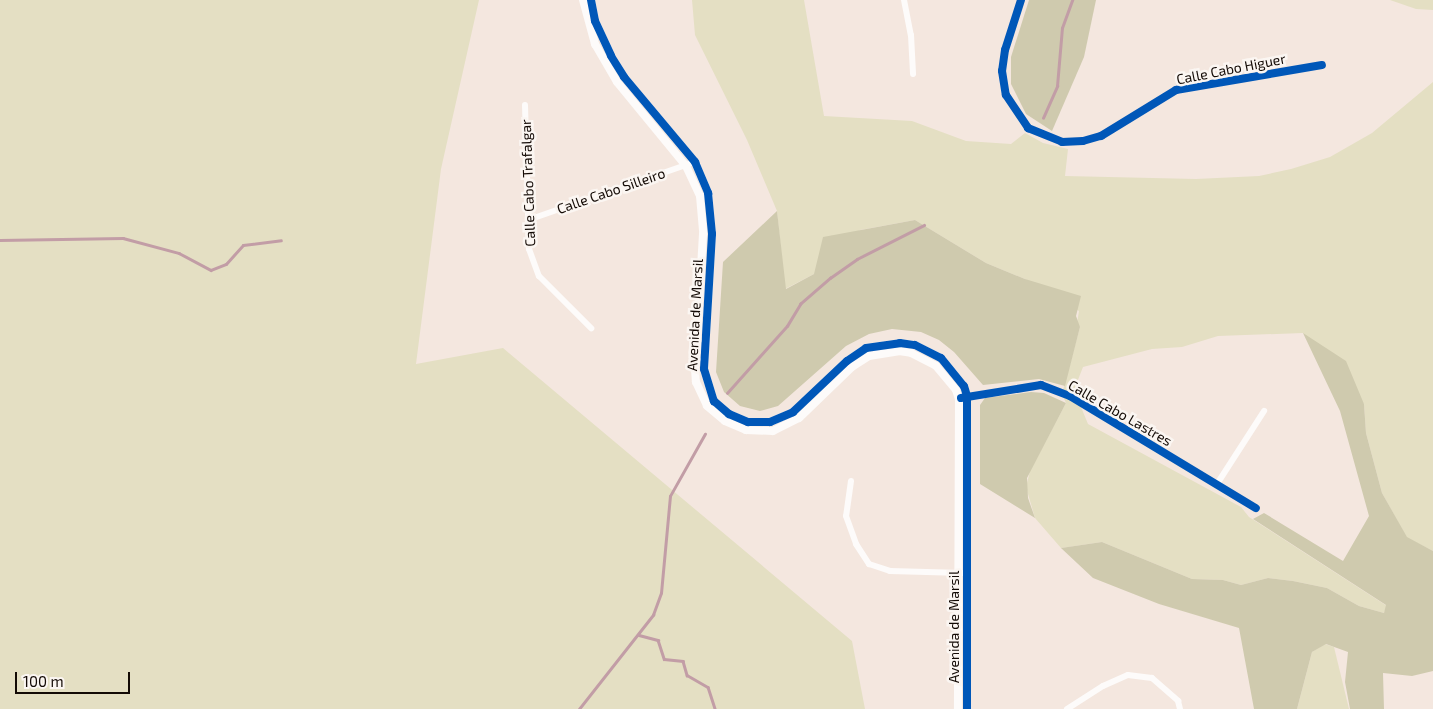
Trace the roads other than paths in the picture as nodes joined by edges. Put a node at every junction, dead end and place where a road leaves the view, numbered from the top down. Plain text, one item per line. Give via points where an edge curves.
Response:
1 (582, 0) edge
2 (591, 0) edge
3 (904, 0) edge
4 (1021, 0) edge
5 (1322, 65) dead end
6 (913, 74) dead end
7 (525, 105) dead end
8 (694, 162) junction
9 (686, 166) junction
10 (528, 220) junction
11 (591, 328) dead end
12 (967, 396) junction
13 (959, 398) junction
14 (1264, 411) dead end
15 (851, 481) dead end
16 (1217, 484) junction
17 (1256, 508) dead end
18 (958, 573) junction
19 (966, 573) junction
20 (958, 709) edge
21 (967, 709) edge
22 (1067, 709) edge
23 (1180, 709) edge

1 - 9 street, Avenida de Marsil via 595,44 617,82
2 - 8 street, Avenida de Marsil via 603,40 624,77
3 - 6 street via 912,36
4 - 5 street, Calle Cabo Higuer via 1002,71 1006,95 1028,128 1062,142 1102,136 1176,90
7 - 10 street, Calle Cabo Trafalgar
8 - 9 street, Calle Cabo Silleiro
8 - 12 street, Avenida de Marsil via 708,193 712,214 704,369 709,392 721,408 748,422 783,418 860,352 900,342 915,345 941,358 955,374
9 - 10 street, Calle Cabo Silleiro
9 - 13 street, Avenida de Marsil via 700,196 703,214 695,369 702,398 716,414 746,430 773,431 788,426 852,367 869,356 899,351 918,356 936,366
10 - 11 street, Calle Cabo Trafalgar via 529,249 539,276
12 - 13 street, Calle Cabo Lastres
12 - 16 street, Calle Cabo Lastres via 1042,385 1070,396
12 - 19 street, Avenida de Marsil
13 - 18 street, Avenida de Marsil
14 - 16 street
15 - 18 street via 846,516 856,544 870,564 890,572
16 - 17 street, Calle Cabo Lastres
18 - 19 street
18 - 20 street, Avenida de Marsil
19 - 21 street, Avenida de Marsil
22 - 23 street via 1103,686 1128,675 1152,678 1178,701

